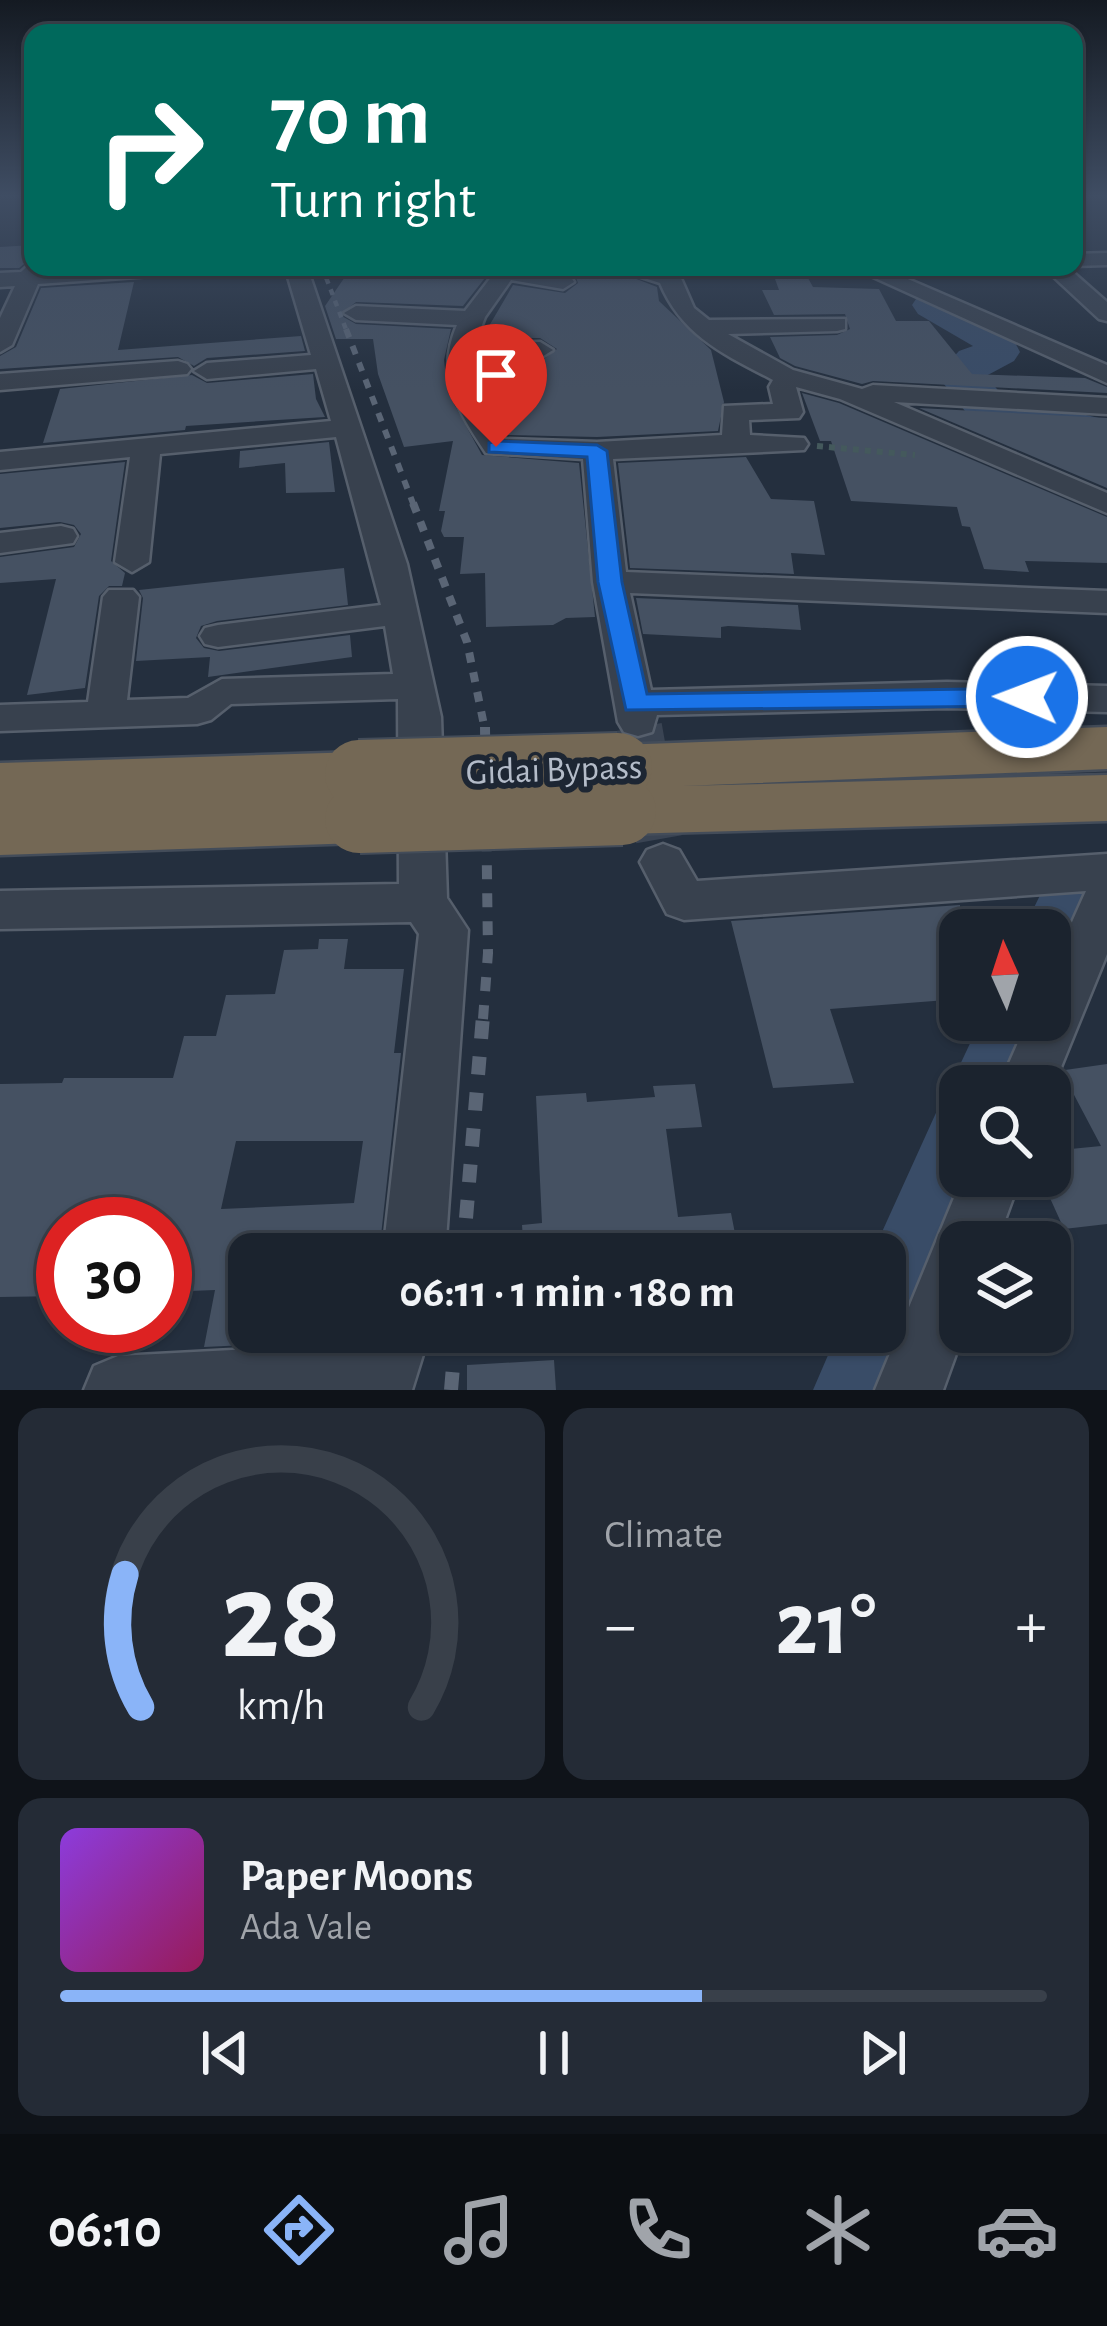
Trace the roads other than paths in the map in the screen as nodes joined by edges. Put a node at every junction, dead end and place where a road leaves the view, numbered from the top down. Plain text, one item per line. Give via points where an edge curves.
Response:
1 (30, 276) edge
2 (96, 276) edge
3 (299, 276) edge
4 (502, 276) edge
5 (537, 276) edge
6 (669, 276) edge
7 (882, 276) edge
8 (1064, 276) edge
9 (144, 279) edge
10 (563, 282) dead end
11 (356, 313) dead end
12 (1107, 314) edge
13 (470, 318) junction
14 (836, 324) dead end
15 (704, 327) junction
16 (0, 345) edge
17 (540, 350) dead end
18 (462, 351) junction
19 (326, 361) junction
20 (178, 369) dead end
21 (207, 371) dead end
22 (1107, 375) edge
23 (790, 377) junction
24 (0, 382) edge
25 (848, 393) junction
26 (1107, 406) edge
27 (346, 428) junction
28 (737, 443) junction
29 (794, 444) road end
30 (146, 447) junction
31 (597, 451) junction
32 (0, 461) edge
33 (1107, 504) edge
34 (61, 536) dead end
35 (0, 543) edge
36 (610, 582) junction
37 (1107, 602) edge
38 (400, 613) junction
39 (218, 636) dead end
40 (415, 686) junction
41 (1107, 699) edge
42 (106, 715) junction
43 (0, 718) edge
44 (1107, 748) edge
45 (629, 751) junction
46 (0, 785) edge
47 (359, 796) junction
48 (1107, 798) edge
49 (0, 831) edge
50 (662, 862) tunnel mouth
51 (1107, 872) edge
52 (1107, 896) edge
53 (423, 903) junction
54 (0, 910) edge
55 (1035, 1065) edge
56 (416, 1233) edge
57 (939, 1312) edge
58 (392, 1353) edge
59 (118, 1390) edge
60 (909, 1390) edge

1 - 16 street
2 - 9 street
3 - 19 street
4 - 13 street
5 - 10 street
6 - 15 street via 684,312
7 - 22 street
8 - 12 street
11 - 13 street
13 - 18 street
14 - 15 street
15 - 23 street
17 - 18 street
18 - 31 street via 460,378 496,447
19 - 21 street
19 - 27 street
20 - 24 street
23 - 25 street
23 - 28 street via 782,387 789,412 734,412
25 - 26 street
25 - 33 street
27 - 30 street
27 - 38 street
28 - 29 street
28 - 31 street
30 - 32 street
30 - 42 street
31 - 36 street
34 - 35 street
36 - 37 street
36 - 45 street
38 - 39 street
38 - 40 street
40 - 42 street via 222,692 197,711
40 - 53 street
41 - 45 street via 947,695
42 - 43 street
44 - 45 highway, Gidai Bypass
45 - 47 highway, Gidai Bypass, bridge
45 - 48 highway, Gidai Bypass
46 - 47 highway, Gidai Bypass
47 - 49 highway, Gidai Bypass
50 - 51 street via 684,901
52 - 55 street
53 - 54 street
53 - 56 street via 444,930
57 - 60 street
58 - 59 street via 385,1375

